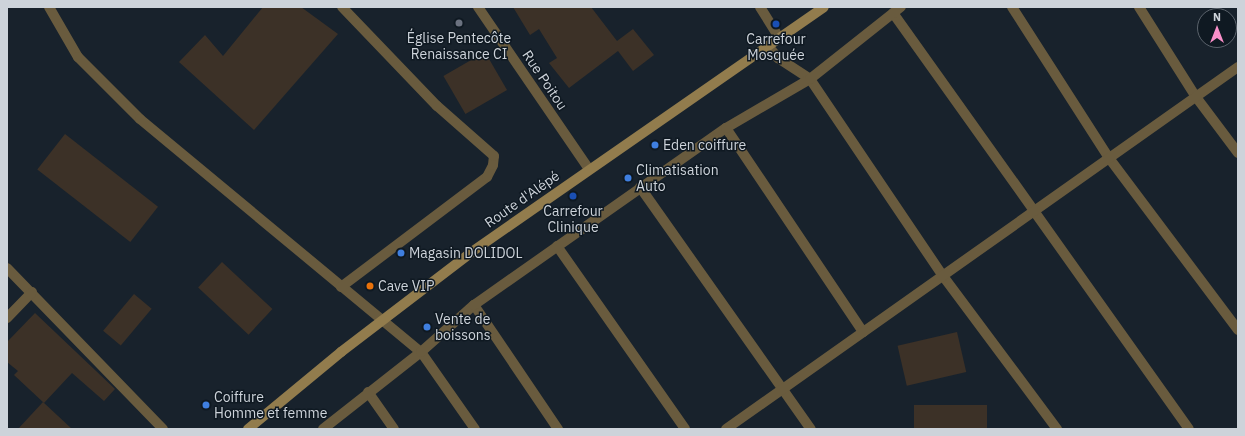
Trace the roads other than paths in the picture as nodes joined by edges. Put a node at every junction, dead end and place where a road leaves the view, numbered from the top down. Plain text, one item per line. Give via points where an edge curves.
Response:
1 (49, 7) edge
2 (342, 7) edge
3 (478, 7) edge
4 (760, 7) edge
5 (824, 7) edge
6 (1012, 7) edge
7 (1142, 8) edge
8 (897, 10) edge
9 (779, 38) junction
10 (768, 46) junction
11 (1238, 67) edge
12 (810, 78) junction
13 (1196, 97) junction
14 (726, 128) junction
15 (1238, 153) edge
16 (1109, 158) junction
17 (589, 169) junction
18 (640, 187) junction
19 (1034, 211) junction
20 (557, 246) junction
21 (7, 268) edge
22 (943, 276) junction
23 (341, 287) junction
24 (32, 292) junction
25 (474, 305) junction
26 (7, 318) edge
27 (381, 321) junction
28 (1238, 330) edge
29 (863, 332) junction
30 (421, 352) junction
31 (781, 390) junction
32 (368, 392) junction
33 (163, 429) edge
34 (248, 429) edge
35 (322, 429) edge
36 (394, 429) edge
37 (475, 429) edge
38 (558, 429) edge
39 (685, 429) edge
40 (726, 429) edge
41 (811, 429) edge
42 (1058, 429) edge
43 (1189, 429) edge

1 - 23 street via 78,57 140,119
2 - 23 street via 437,106 494,156 487,177
3 - 17 street, Rue Poitou
4 - 9 street
5 - 9 main road, Route d'Alépé
6 - 16 street
7 - 13 street
8 - 12 street
8 - 19 street
9 - 10 main road, Route d'Alépé
10 - 12 street via 778,58
10 - 17 main road, Route d'Alépé
11 - 13 street
12 - 14 street
12 - 22 street
13 - 15 street
13 - 16 street
14 - 18 street
14 - 29 street
16 - 19 street
16 - 28 street
17 - 27 main road, Route d'Alépé via 473,251
18 - 20 street
18 - 31 street
19 - 22 street
19 - 43 street
20 - 25 street
20 - 39 street
21 - 24 street
22 - 29 street
22 - 42 street
23 - 27 street
24 - 26 street
24 - 33 street
25 - 30 street
25 - 38 street
27 - 30 street
27 - 34 main road, Route d'Alépé
29 - 31 street
30 - 32 street
30 - 37 street
31 - 40 street
31 - 41 street
32 - 35 street
32 - 36 street

